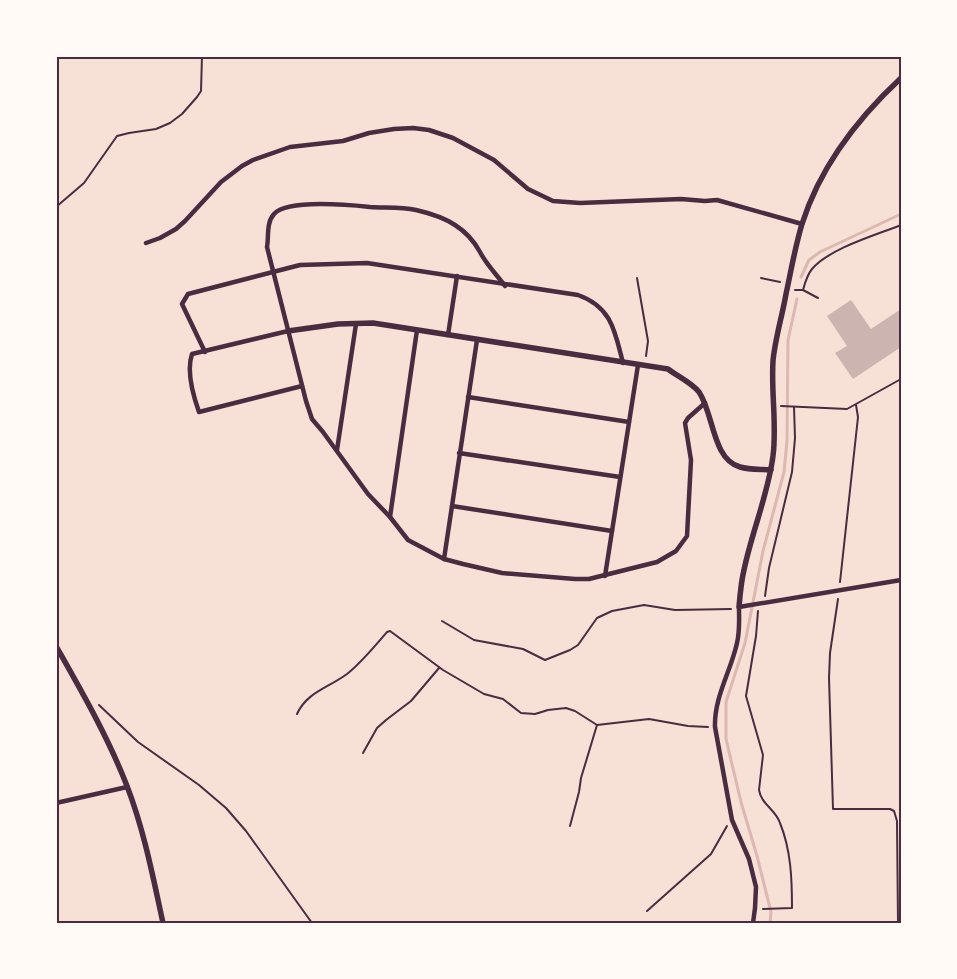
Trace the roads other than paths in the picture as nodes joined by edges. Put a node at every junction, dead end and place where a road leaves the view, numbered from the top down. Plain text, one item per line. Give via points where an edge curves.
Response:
1 (901, 78) edge
2 (802, 224) junction
3 (146, 243) dead end
4 (273, 271) junction
5 (457, 276) junction
6 (506, 286) junction
7 (356, 324) junction
8 (417, 330) junction
9 (288, 331) junction
10 (448, 335) junction
11 (477, 340) junction
12 (205, 352) junction
13 (623, 362) junction
14 (641, 365) junction
15 (302, 386) junction
16 (468, 397) junction
17 (705, 403) junction
18 (629, 422) junction
19 (337, 450) junction
20 (459, 453) junction
21 (771, 470) junction
22 (620, 477) junction
23 (452, 506) junction
24 (390, 517) junction
25 (612, 531) junction
26 (444, 559) junction
27 (605, 576) junction
28 (901, 580) edge
29 (739, 608) junction
30 (56, 646) edge
31 (127, 787) junction
32 (56, 803) edge
33 (163, 923) edge
34 (753, 923) edge

1 - 2 street via 877,100 831,161
2 - 3 street via 717,200 580,204 552,201 528,189 494,160 461,142 435,132 403,128 343,141 290,147 253,160 221,182 176,229
2 - 21 street via 773,361 775,432
4 - 5 street via 300,265 366,263
4 - 6 street via 267,247 268,224 273,215 306,205 334,203 394,207 433,214 449,221 476,244
4 - 9 street
4 - 12 street via 188,294 182,304
5 - 6 street
5 - 10 street
6 - 13 street via 578,295 593,302 613,325
7 - 8 street via 373,323
7 - 9 street
7 - 19 street
8 - 10 street
8 - 24 street
9 - 12 street
9 - 15 street
10 - 11 street
11 - 13 street
11 - 16 street
12 - 15 street via 192,354 189,363 199,412
13 - 14 street
14 - 17 street via 668,369 698,391
14 - 18 street
15 - 19 street via 312,419
16 - 18 street
16 - 20 street
17 - 21 street via 718,445 727,459 741,467
17 - 27 street via 685,423 691,460 687,536 676,551 657,562
18 - 22 street
19 - 24 street via 368,494
20 - 22 street
20 - 23 street
21 - 29 street via 743,571
22 - 25 street
23 - 25 street
23 - 26 street
24 - 26 street via 408,540
25 - 27 street
26 - 27 street via 502,573 582,579
28 - 29 street
29 - 34 street via 737,644 716,708 715,727 732,820 749,859 756,887
30 - 31 street via 90,705
31 - 32 street
31 - 33 street via 147,851

